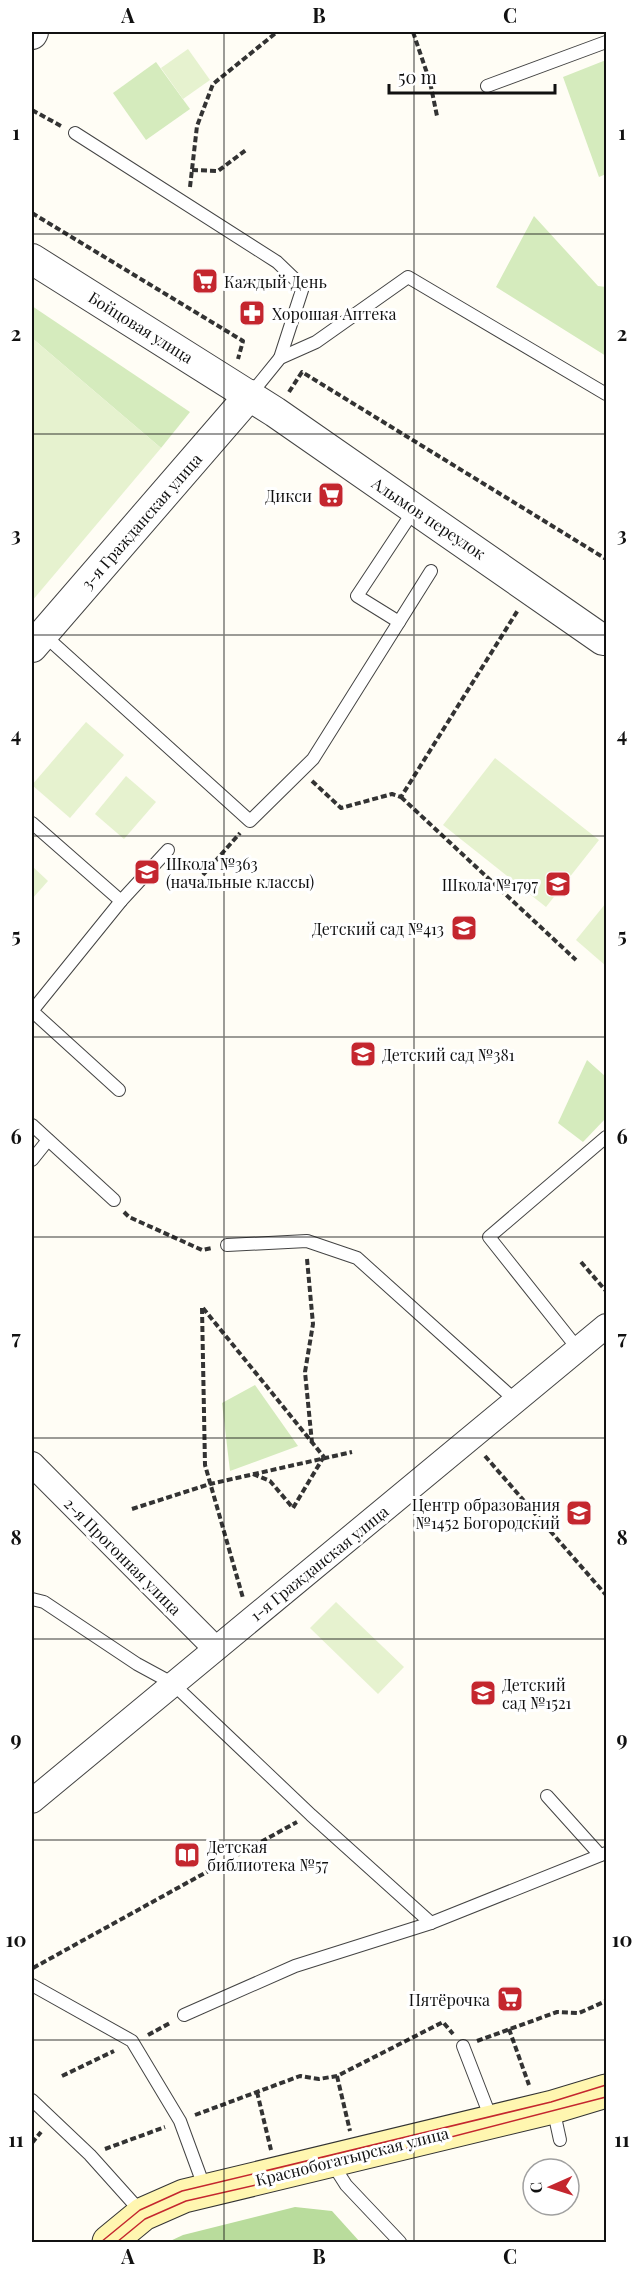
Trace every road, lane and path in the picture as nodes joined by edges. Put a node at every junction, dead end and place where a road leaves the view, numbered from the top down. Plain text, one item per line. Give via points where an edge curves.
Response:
1 (47, 32) edge
2 (277, 32) edge
3 (413, 32) edge
4 (32, 34) edge
5 (606, 42) edge
6 (487, 86) dead end
7 (32, 110) edge
8 (437, 116) dead end
9 (75, 133) joint
10 (246, 150) dead end
11 (192, 170) junction
12 (188, 206) junction
13 (32, 213) edge
14 (32, 259) edge
15 (280, 358) junction
16 (237, 360) dead end
17 (606, 394) edge
18 (250, 395) junction
19 (287, 395) dead end
20 (414, 509) junction
21 (606, 559) edge
22 (431, 571) dead end
23 (521, 605) dead end
24 (399, 622) junction
25 (37, 640) edge
26 (605, 640) edge
27 (302, 771) junction
28 (401, 797) junction
29 (250, 821) junction
30 (32, 823) edge
31 (168, 850) dead end
32 (203, 875) dead end
33 (121, 901) junction
34 (576, 960) dead end
35 (119, 1090) dead end
36 (32, 1125) edge
37 (606, 1137) edge
38 (48, 1140) junction
39 (32, 1160) edge
40 (114, 1200) dead end
41 (129, 1217) dead end
42 (307, 1241) junction
43 (227, 1245) joint
44 (580, 1262) dead end
45 (606, 1291) edge
46 (606, 1326) edge
47 (578, 1349) junction
48 (515, 1401) junction
49 (312, 1443) junction
50 (490, 1447) dead end
51 (352, 1452) dead end
52 (324, 1457) junction
53 (32, 1464) edge
54 (254, 1474) junction
55 (210, 1484) junction
56 (132, 1509) dead end
57 (606, 1595) edge
58 (32, 1599) edge
59 (244, 1601) dead end
60 (215, 1648) junction
61 (172, 1683) junction
62 (547, 1796) dead end
63 (32, 1801) edge
64 (311, 1815) junction
65 (603, 1854) edge
66 (431, 1923) junction
67 (32, 1968) edge
68 (32, 1985) edge
69 (606, 2001) edge
70 (184, 2015) dead end
71 (509, 2030) junction
72 (463, 2046) junction
73 (337, 2076) junction
74 (606, 2091) edge
75 (256, 2092) junction
76 (542, 2098) junction
77 (32, 2100) edge
78 (180, 2121) junction
79 (492, 2122) junction
80 (350, 2131) dead end
81 (560, 2140) dead end
82 (271, 2150) dead end
83 (90, 2155) junction
84 (332, 2162) junction
85 (205, 2191) junction
86 (143, 2214) junction
87 (109, 2242) edge
88 (400, 2242) edge

1 - 4 street
2 - 11 path via 213,84 197,126
3 - 8 path
5 - 6 lane
7 - 9 path
9 - 12 lane
10 - 11 path via 218,171
11 - 12 path
12 - 15 lane via 277,262 303,287
13 - 16 path via 243,341
14 - 18 street, Бойцовая улица
15 - 17 lane via 316,342 408,277
15 - 18 lane
18 - 20 street, Алымов переулок
18 - 25 street, 3-я Гражданская улица
19 - 21 path via 302,372
20 - 24 lane via 357,596
20 - 26 street, Алымов переулок
22 - 24 lane
23 - 28 path
24 - 27 lane
25 - 29 lane
27 - 28 path via 341,808 392,794
27 - 29 lane
28 - 34 path
29 - 32 path
30 - 33 lane
31 - 33 lane
33 - 35 lane via 32,1011
36 - 38 lane
37 - 47 lane via 489,1237
38 - 39 lane
38 - 40 lane
41 - 43 path via 202,1250
42 - 43 lane
42 - 48 lane via 357,1258
42 - 49 path via 313,1324 305,1372
44 - 45 path
46 - 47 street, 1-я Гражданская улица
47 - 48 street, 1-я Гражданская улица
48 - 60 street, 1-я Гражданская улица
49 - 52 path
49 - 55 path via 202,1308 205,1465
50 - 57 path via 484,1456
51 - 52 path
52 - 54 path
52 - 54 path via 293,1508 270,1481
53 - 60 street, 2-я Прогонная улица
54 - 55 path
55 - 56 path
55 - 59 path
58 - 61 lane via 44,1602
60 - 61 street, 1-я Гражданская улица
61 - 63 street, 1-я Гражданская улица
61 - 64 lane
62 - 65 lane
64 - 66 lane
64 - 67 path
65 - 66 lane
66 - 70 lane via 295,1966
68 - 78 lane via 132,2042
69 - 71 path via 579,2013 557,2012
71 - 72 path
71 - 76 path
72 - 73 path via 443,2022
72 - 79 lane
73 - 75 path via 300,2076
73 - 80 path
74 - 76 main road, Краснобогатырская улица
75 - 78 path
75 - 82 path
76 - 79 main road, Краснобогатырская улица
76 - 81 lane
77 - 83 lane
78 - 83 path
78 - 85 lane
79 - 84 main road, Краснобогатырская улица
83 - 86 lane
84 - 85 main road, Краснобогатырская улица
84 - 88 lane via 346,2185
85 - 86 main road, Краснобогатырская улица
86 - 87 main road, Краснобогатырская улица

